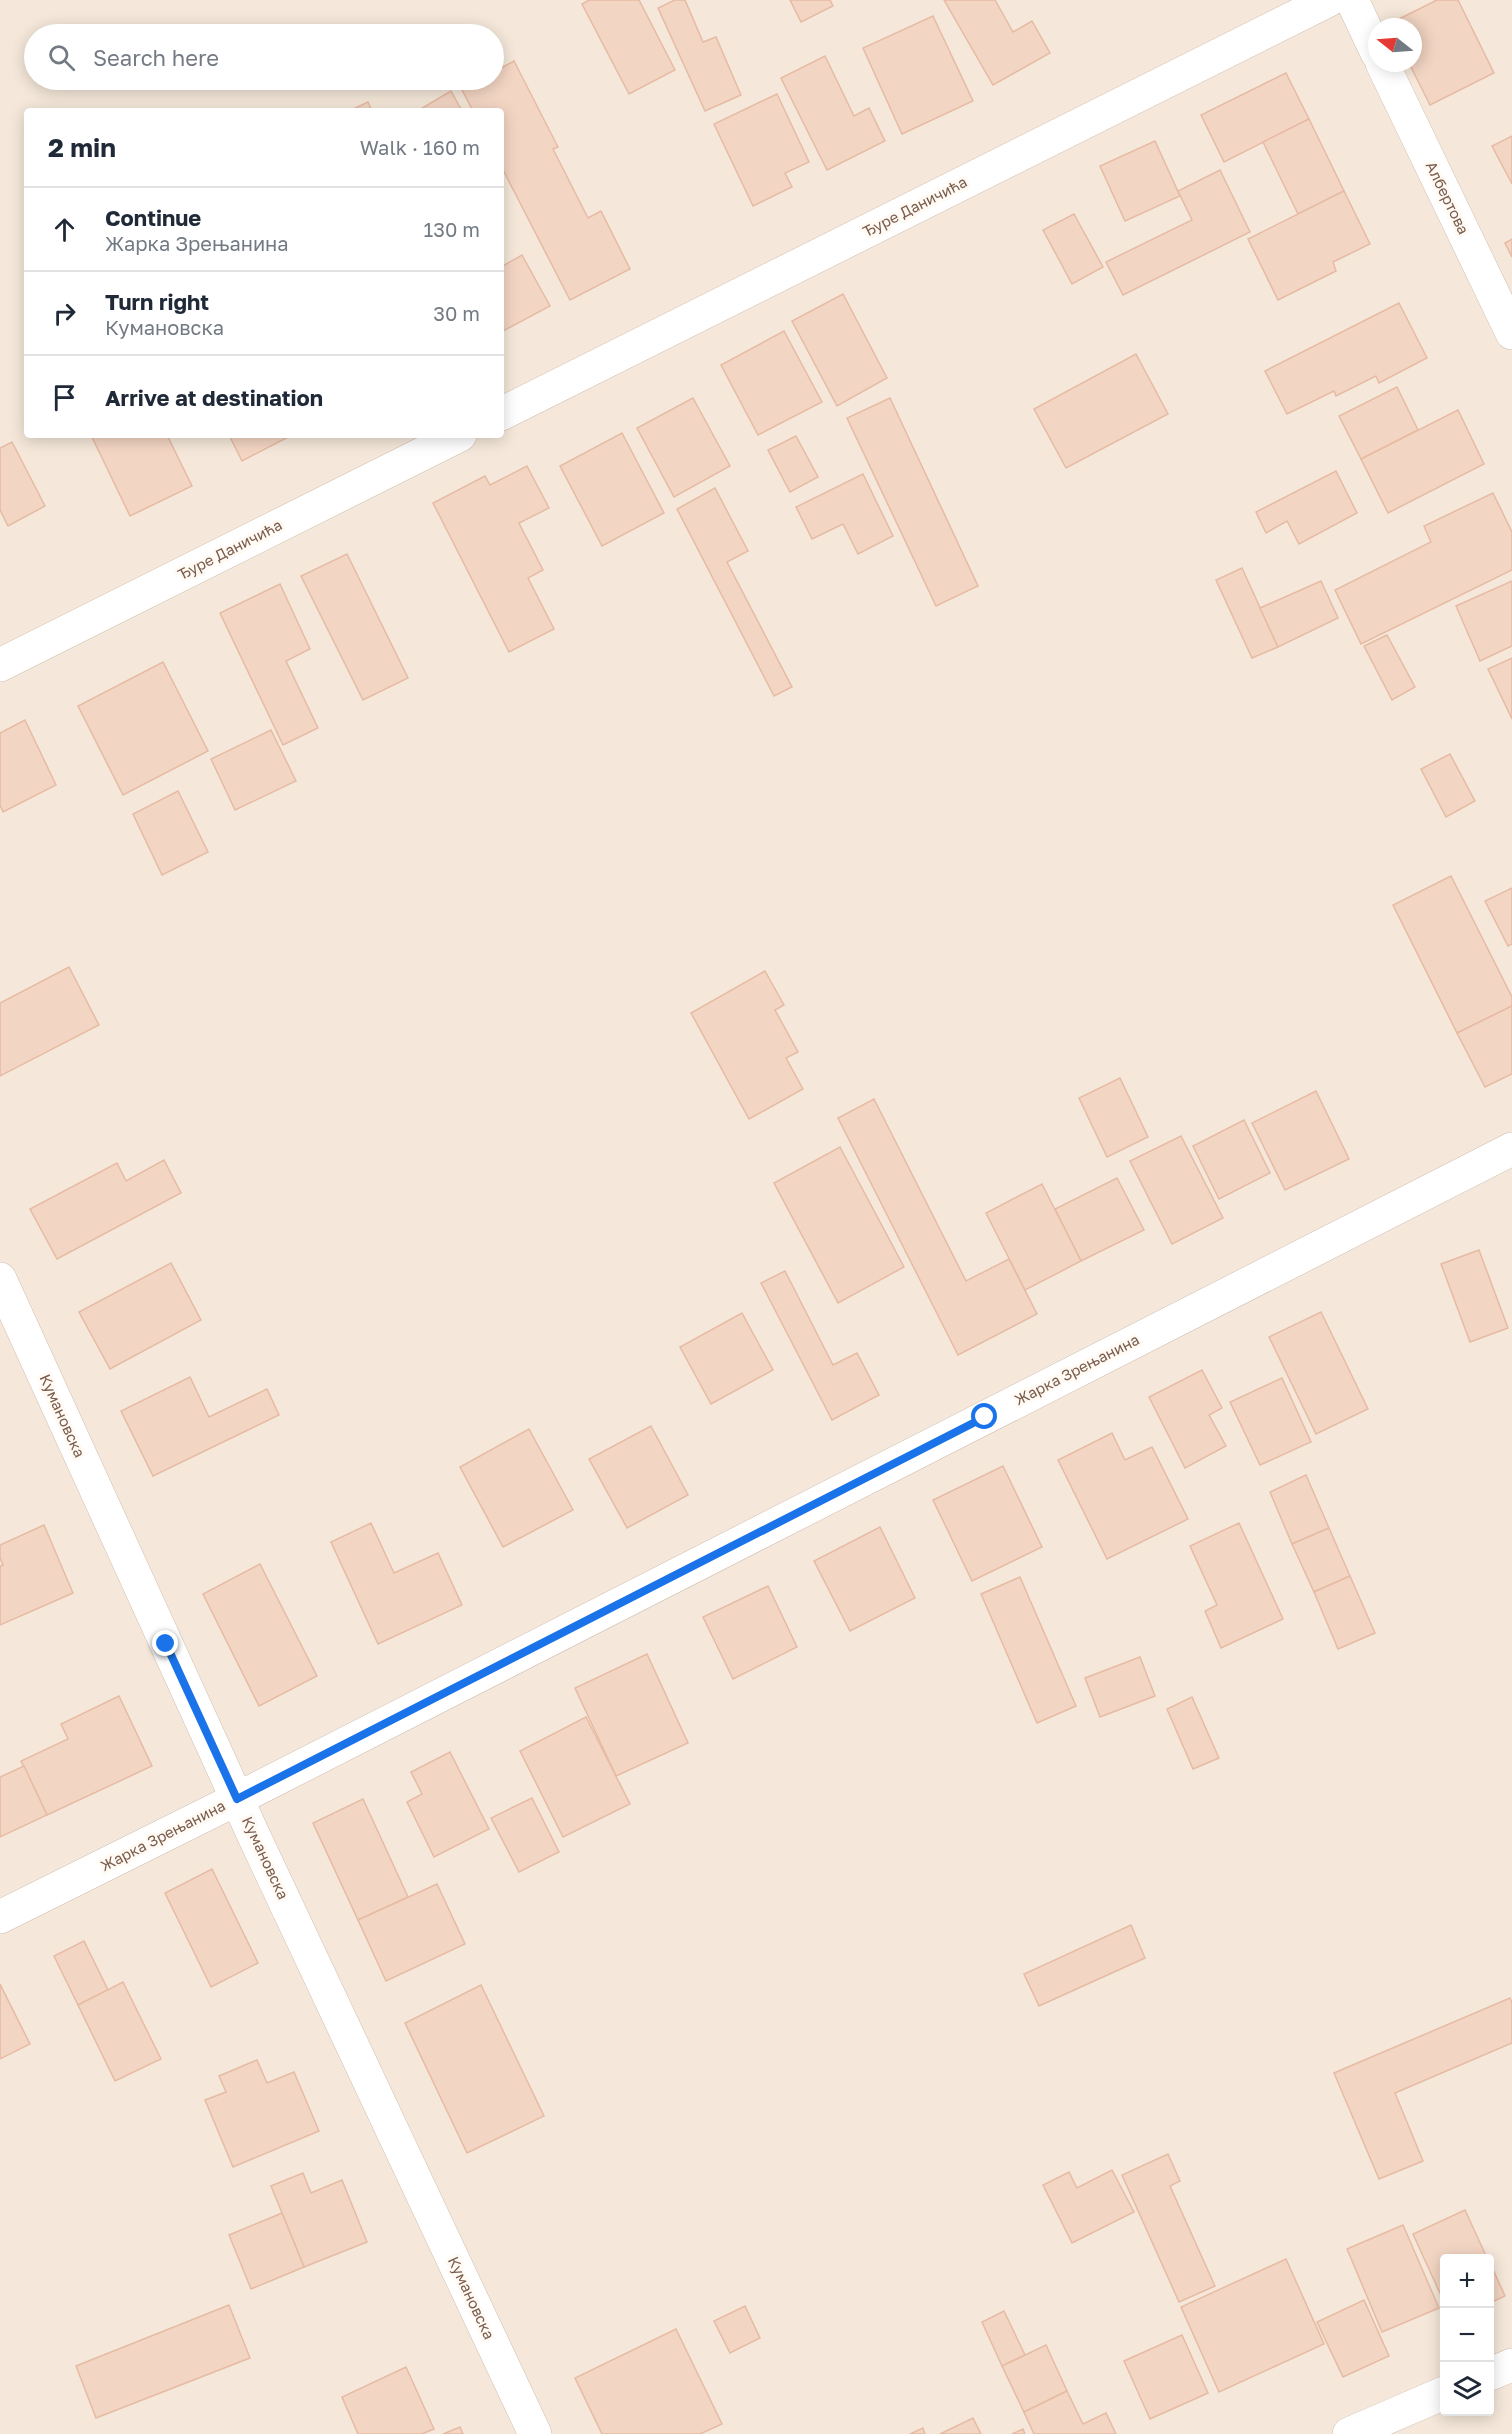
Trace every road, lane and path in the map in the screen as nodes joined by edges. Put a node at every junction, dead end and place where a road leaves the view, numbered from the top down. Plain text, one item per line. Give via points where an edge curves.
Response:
1 (1329, 0) edge
2 (1352, 0) edge
3 (1368, 34) edge
4 (1386, 72) edge
5 (1512, 333) edge
6 (504, 412) edge
7 (454, 438) edge
8 (0, 665) edge
9 (1512, 1149) edge
10 (0, 1279) edge
11 (237, 1799) junction
12 (0, 1917) edge
13 (1512, 2365) edge
14 (1494, 2372) edge
15 (1440, 2395) edge
16 (535, 2434) edge
17 (1349, 2434) edge

1 - 6 street, Ђуре Даничића
2 - 3 street
4 - 5 street, Албертова
7 - 8 street, Ђуре Даничића
9 - 11 street, Жарка Зрењанина
10 - 11 street, Кумановска
11 - 12 street, Жарка Зрењанина
11 - 16 street, Кумановска
13 - 14 street
15 - 17 street

